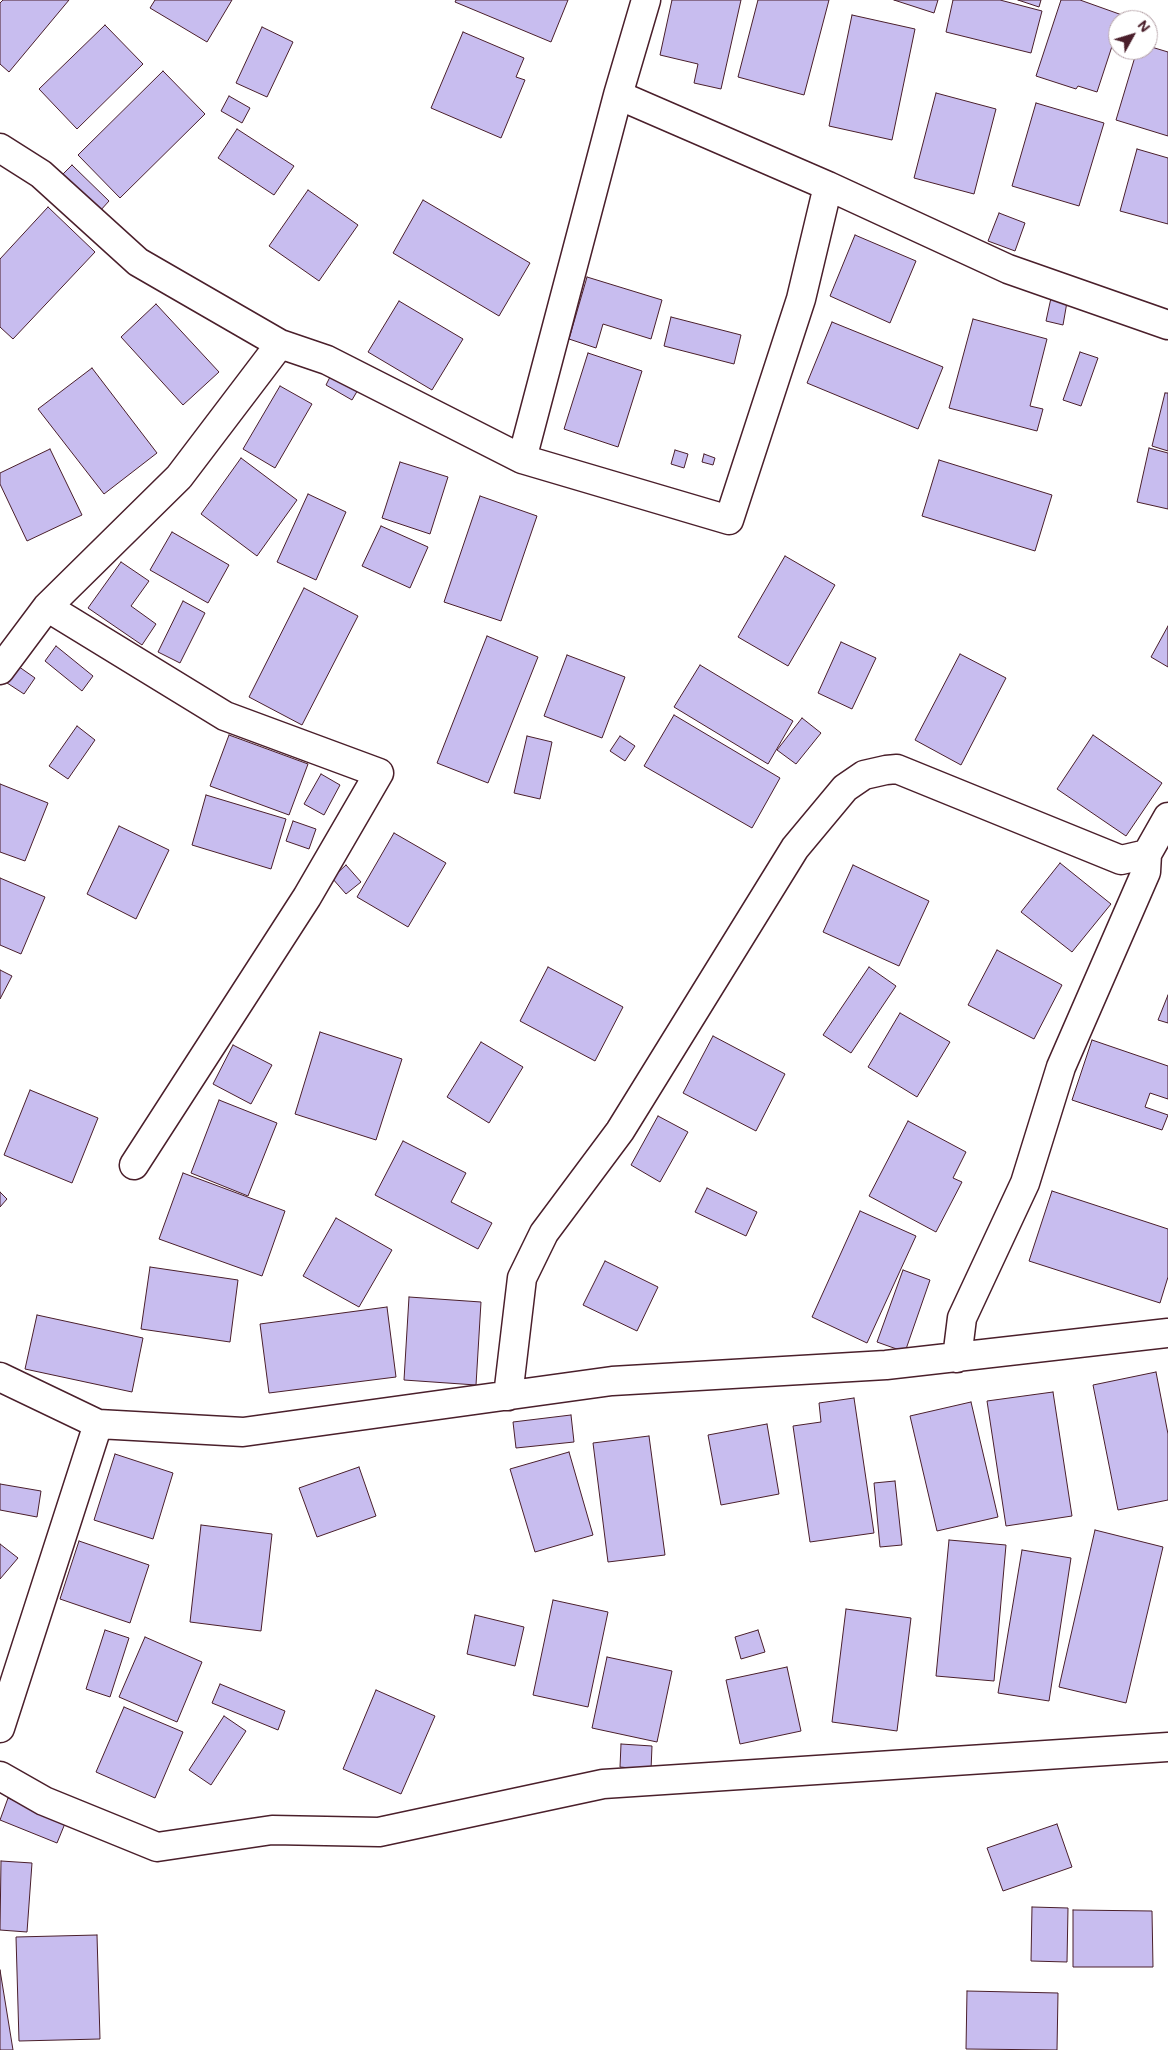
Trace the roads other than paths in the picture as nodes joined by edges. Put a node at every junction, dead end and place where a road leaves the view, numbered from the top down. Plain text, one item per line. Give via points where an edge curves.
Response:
1 (646, 0) edge
2 (618, 95) junction
3 (0, 148) edge
4 (828, 186) junction
5 (1168, 325) edge
6 (280, 344) junction
7 (522, 459) junction
8 (47, 607) junction
9 (0, 670) edge
10 (1168, 817) edge
11 (1147, 854) junction
12 (134, 1164) dead end
13 (1168, 1333) edge
14 (957, 1358) junction
15 (0, 1377) edge
16 (508, 1396) junction
17 (98, 1424) junction
18 (0, 1728) edge
19 (1168, 1747) edge
20 (0, 1776) edge

1 - 2 street
2 - 4 street
2 - 7 street
3 - 6 street via 41,174 138,262
4 - 5 street via 1008,269
4 - 7 street via 801,299 729,520
6 - 7 street via 327,360
6 - 8 street via 179,477
8 - 9 street
8 - 12 street via 225,716 379,773 307,897
10 - 11 street
11 - 14 street via 1146,872 1061,1067 1026,1183 962,1318
11 - 16 street via 1121,860 897,769 864,775 845,788 795,848 620,1131 544,1233 522,1278
13 - 14 street
14 - 16 street via 612,1381
15 - 17 street
16 - 17 street via 243,1432
17 - 18 street
19 - 20 street via 603,1784 379,1832 272,1830 157,1847 44,1801

